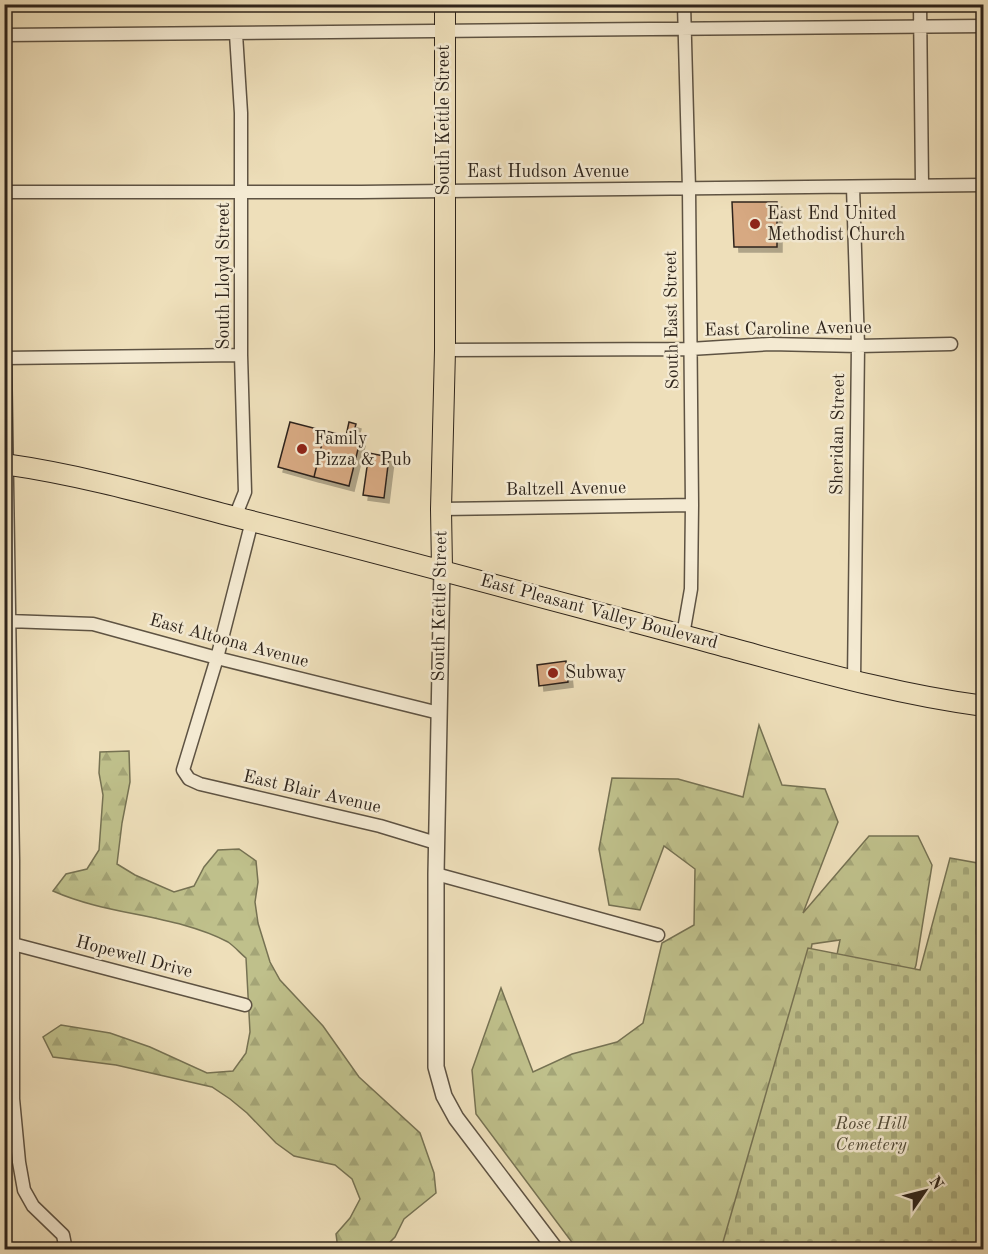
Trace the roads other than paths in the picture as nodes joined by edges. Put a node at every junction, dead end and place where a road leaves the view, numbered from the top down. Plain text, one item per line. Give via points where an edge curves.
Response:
1 (445, 4) edge
2 (684, 4) edge
3 (920, 4) edge
4 (984, 26) edge
5 (920, 27) junction
6 (684, 28) junction
7 (445, 31) junction
8 (236, 34) junction
9 (4, 35) edge
10 (922, 185) junction
11 (984, 185) edge
12 (853, 187) junction
13 (689, 189) junction
14 (444, 190) junction
15 (4, 192) edge
16 (242, 192) junction
17 (951, 344) dead end
18 (858, 346) junction
19 (690, 349) junction
20 (444, 350) junction
21 (241, 355) junction
22 (5, 358) edge
23 (5, 464) edge
24 (692, 505) junction
25 (441, 509) junction
26 (243, 519) junction
27 (442, 569) junction
28 (8, 621) junction
29 (683, 635) junction
30 (217, 658) junction
31 (854, 681) junction
32 (984, 706) edge
33 (439, 713) junction
34 (7, 734) edge
35 (183, 770) joint
36 (436, 843) junction
37 (436, 874) junction
38 (658, 935) dead end
39 (13, 944) junction
40 (245, 1005) dead end
41 (66, 1250) edge
42 (556, 1250) edge

1 - 7 main road, South Kettle Street
2 - 6 street, South East Street
3 - 5 street
4 - 5 street
5 - 6 street
5 - 10 street
6 - 7 street
6 - 13 street, South East Street
7 - 8 street
7 - 14 main road, South Kettle Street
8 - 9 street
8 - 16 street, South Lloyd Street
10 - 11 street, East Hudson Avenue
10 - 12 street, East Hudson Avenue
12 - 13 street, East Hudson Avenue
12 - 18 street, Sheridan Street
13 - 14 street, East Hudson Avenue
13 - 19 street, South East Street
14 - 16 street, East Hudson Avenue
14 - 20 main road, South Kettle Street
15 - 16 street, East Hudson Avenue
16 - 21 street, South Lloyd Street
17 - 18 street, East Caroline Avenue
18 - 19 street, East Caroline Avenue via 770,344
18 - 31 street, Sheridan Street
19 - 20 street, East Caroline Avenue
19 - 24 street, South East Street
20 - 25 main road, South Kettle Street
21 - 22 street
21 - 26 street, South Lloyd Street
22 - 23 street
23 - 26 main road, East Pleasant Valley Boulevard via 61,472
23 - 28 street
24 - 25 street, Baltzell Avenue
24 - 29 street, South East Street via 692,589
25 - 27 main road, South Kettle Street
26 - 27 main road, East Pleasant Valley Boulevard
26 - 30 street, South Lloyd Street
27 - 29 main road, East Pleasant Valley Boulevard
27 - 33 street, South Kettle Street
28 - 30 street, East Altoona Avenue via 93,624
28 - 34 street
29 - 31 main road, East Pleasant Valley Boulevard
30 - 33 street, East Altoona Avenue
30 - 35 street, South Lloyd Street
31 - 32 main road, East Pleasant Valley Boulevard
33 - 36 street, South Kettle Street
34 - 39 street
35 - 36 street, East Blair Avenue via 189,779 200,784
36 - 37 street, South Kettle Street
37 - 38 street
37 - 42 street, South Kettle Street via 438,1077 448,1104
39 - 40 street, Hopewell Drive
39 - 41 street via 13,1099 19,1162 24,1190 33,1206 63,1235

